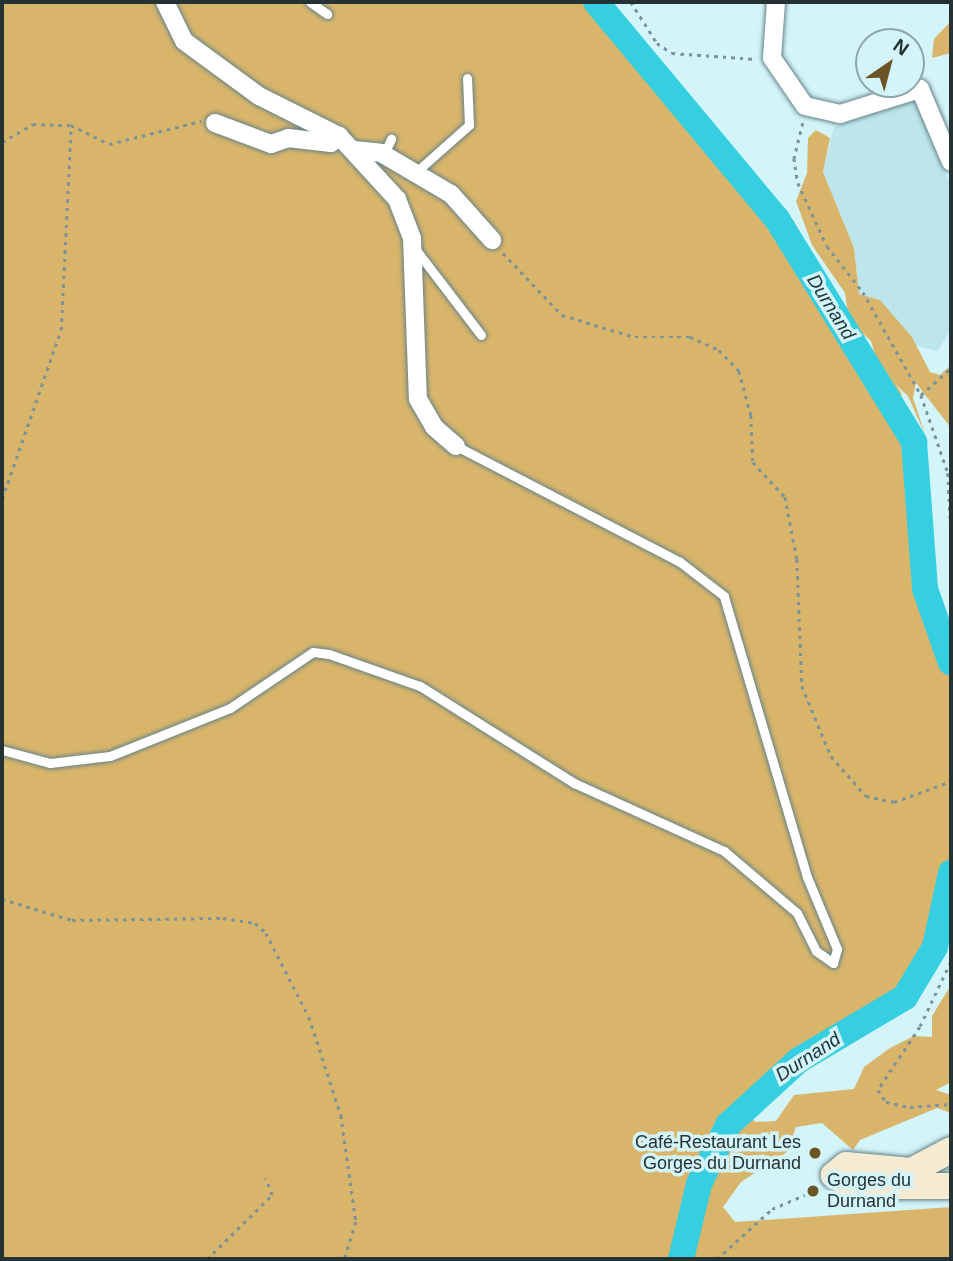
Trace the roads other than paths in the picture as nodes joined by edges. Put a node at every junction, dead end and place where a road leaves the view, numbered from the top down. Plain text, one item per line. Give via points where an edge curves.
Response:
1 (165, 2) edge
2 (310, 2) edge
3 (776, 2) edge
4 (327, 14) dead end
5 (467, 78) dead end
6 (215, 123) road end
7 (338, 136) junction
8 (355, 150) junction
9 (951, 162) edge
10 (415, 173) junction
11 (492, 240) road end
12 (413, 246) junction
13 (481, 335) dead end
14 (456, 446) joint
15 (2, 750) edge
16 (951, 1150) edge
17 (951, 1186) edge

1 - 7 street via 175,30 204,57 260,96
2 - 4 lane
3 - 9 street via 772,58 805,106 840,114 920,89
5 - 10 lane via 469,125
6 - 7 street via 271,144 288,138 331,143
7 - 8 street
8 - 10 street via 387,147
8 - 12 street via 402,208
10 - 11 street via 451,194
12 - 13 lane
12 - 14 street via 418,399 434,427
14 - 15 lane via 680,562 724,596 807,877 836,949 833,963 816,951 797,912 724,851 574,783 420,686 329,654 313,652 230,708 110,756 50,763
16 - 17 street via 911,1171 846,1165 834,1175 852,1186

